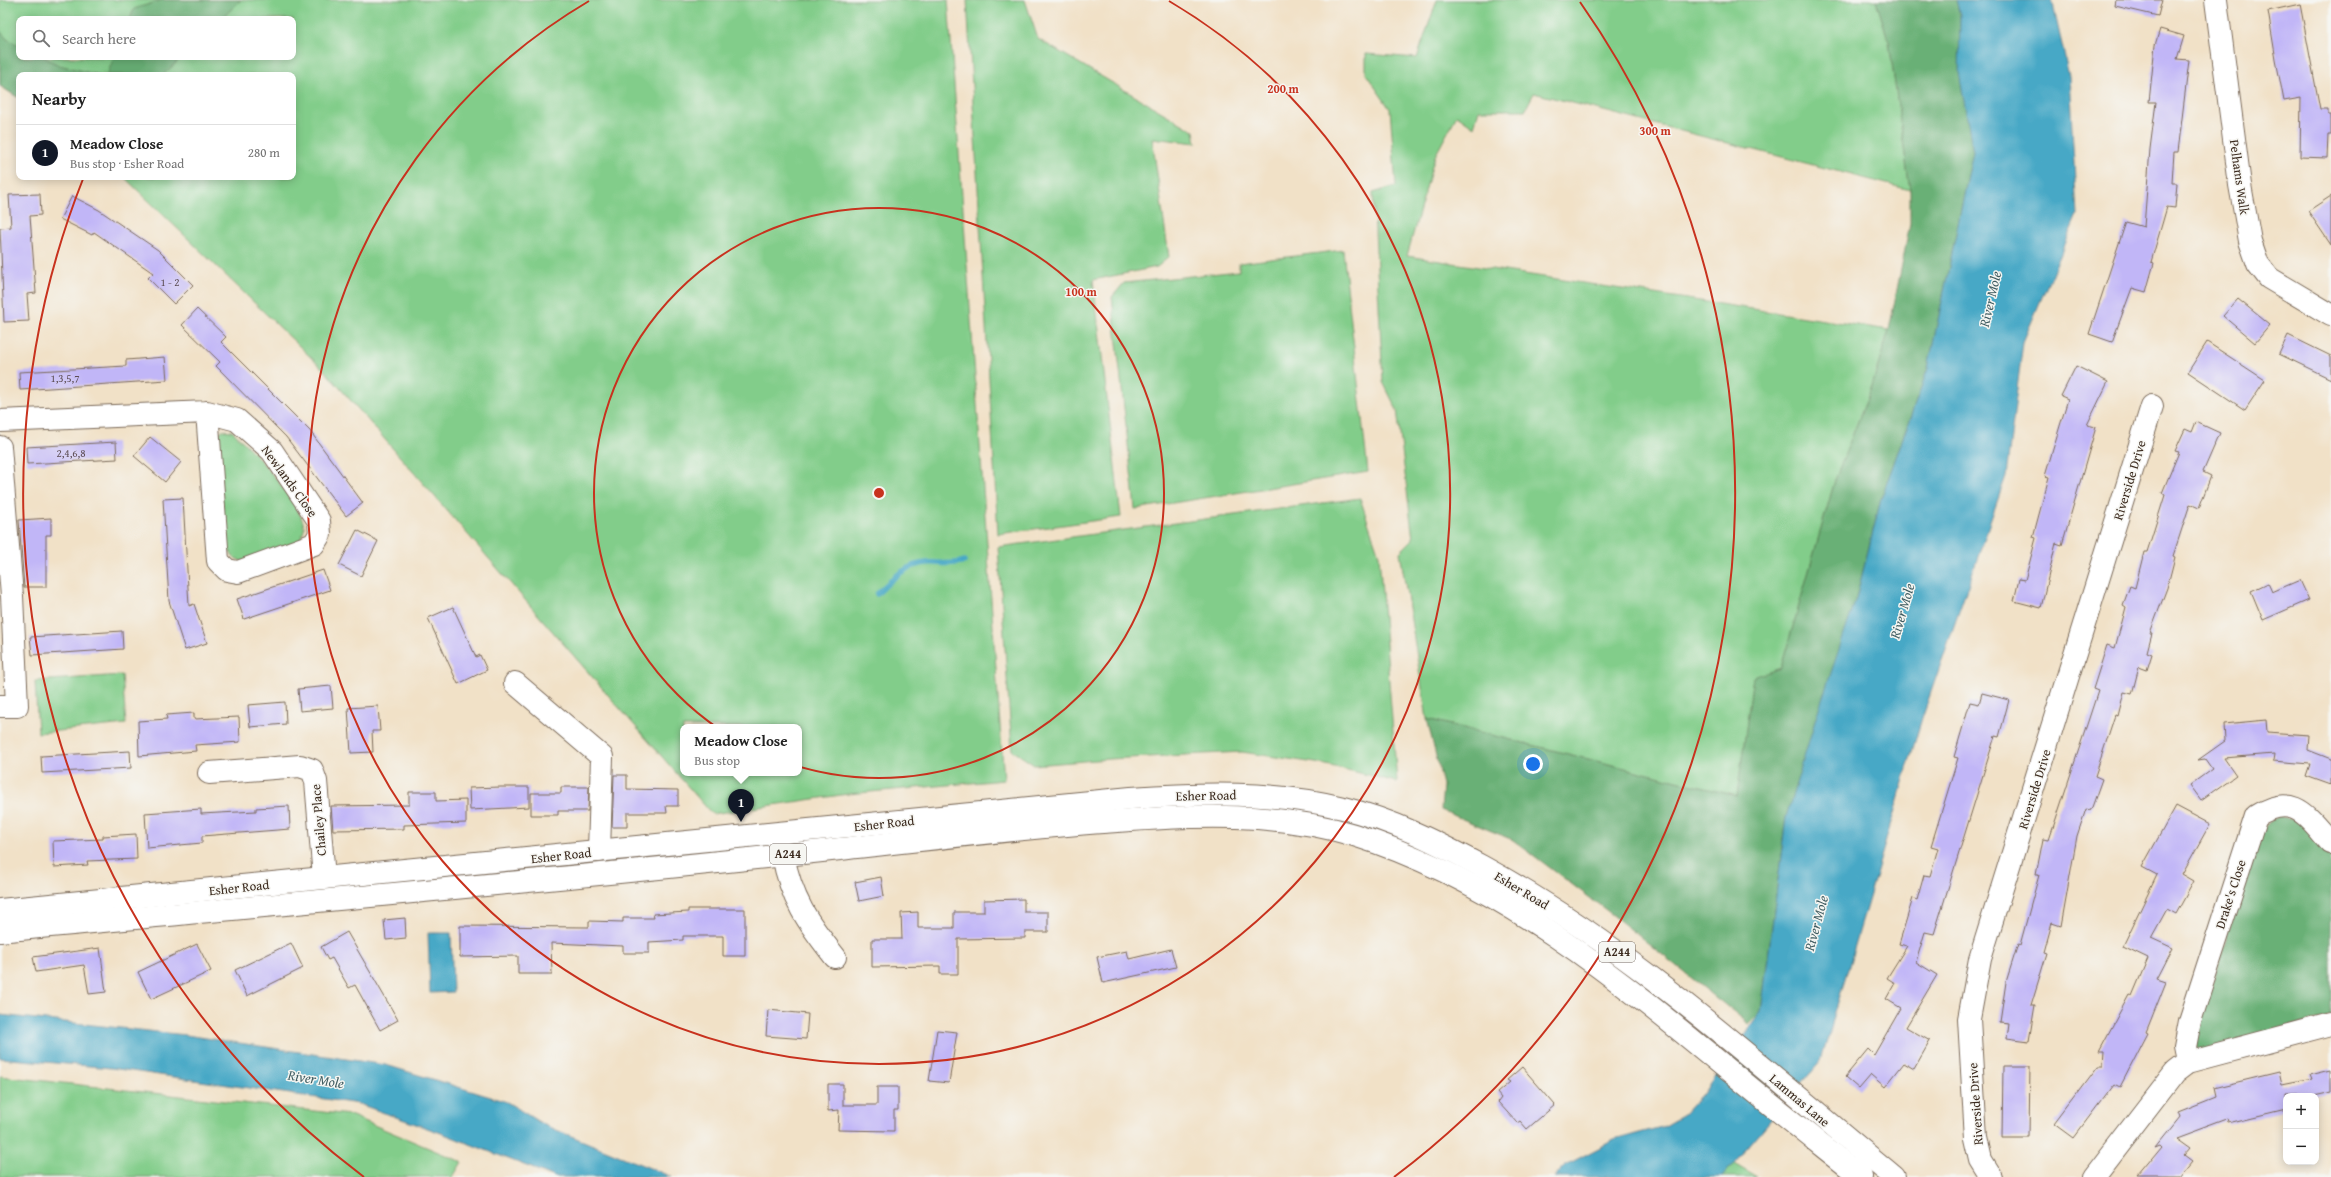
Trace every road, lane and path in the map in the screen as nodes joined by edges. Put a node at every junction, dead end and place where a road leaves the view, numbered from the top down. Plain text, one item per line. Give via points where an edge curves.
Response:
1 (2216, 0) edge
2 (2331, 315) edge
3 (2152, 406) dead end
4 (207, 412) junction
5 (0, 421) edge
6 (0, 447) edge
7 (515, 683) dead end
8 (0, 706) edge
9 (208, 773) dead end
10 (2331, 843) edge
11 (599, 851) junction
12 (783, 855) junction
13 (324, 878) junction
14 (0, 910) edge
15 (0, 931) edge
16 (835, 957) dead end
17 (1708, 1023) joint
18 (2331, 1024) edge
19 (1688, 1036) joint
20 (2188, 1062) junction
21 (1861, 1177) edge
22 (1894, 1177) edge
23 (1992, 1177) edge
24 (2094, 1177) edge

1 - 2 main road, Pelhams Walk via 2240,185 2250,241 2258,264 2270,278
3 - 23 main road, Riverside Drive via 1980,959 1969,1019 1976,1139 1981,1161
4 - 4 main road, Newlands Close via 218,561 227,570 238,572 314,544 320,534 319,521 272,451 237,420
4 - 5 main road, Newlands Close
6 - 8 main road via 12,596 17,706
7 - 11 main road via 602,757
9 - 13 main road, Chailey Place via 300,766 312,770 316,781
10 - 20 main road, Drake's Close via 2301,810 2281,805 2268,808 2256,816 2190,1021 2185,1047
11 - 13 main road, Esher Road / A244
11 - 17 main road, Esher Road / A244 via 1131,798 1224,794 1299,799 1344,808 1399,825 1504,878 1586,929
12 - 15 main road, Esher Road / A244
12 - 16 main road via 787,878 799,907
12 - 19 main road, Esher Road / A244 via 1081,823 1166,817 1240,817 1323,828 1350,834 1420,859 1496,898 1553,934
13 - 14 main road, Esher Road / A244
17 - 22 main road, Lammas Lane / A244
18 - 20 main road
19 - 21 main road, Lammas Lane / A244
20 - 24 main road via 2175,1072

